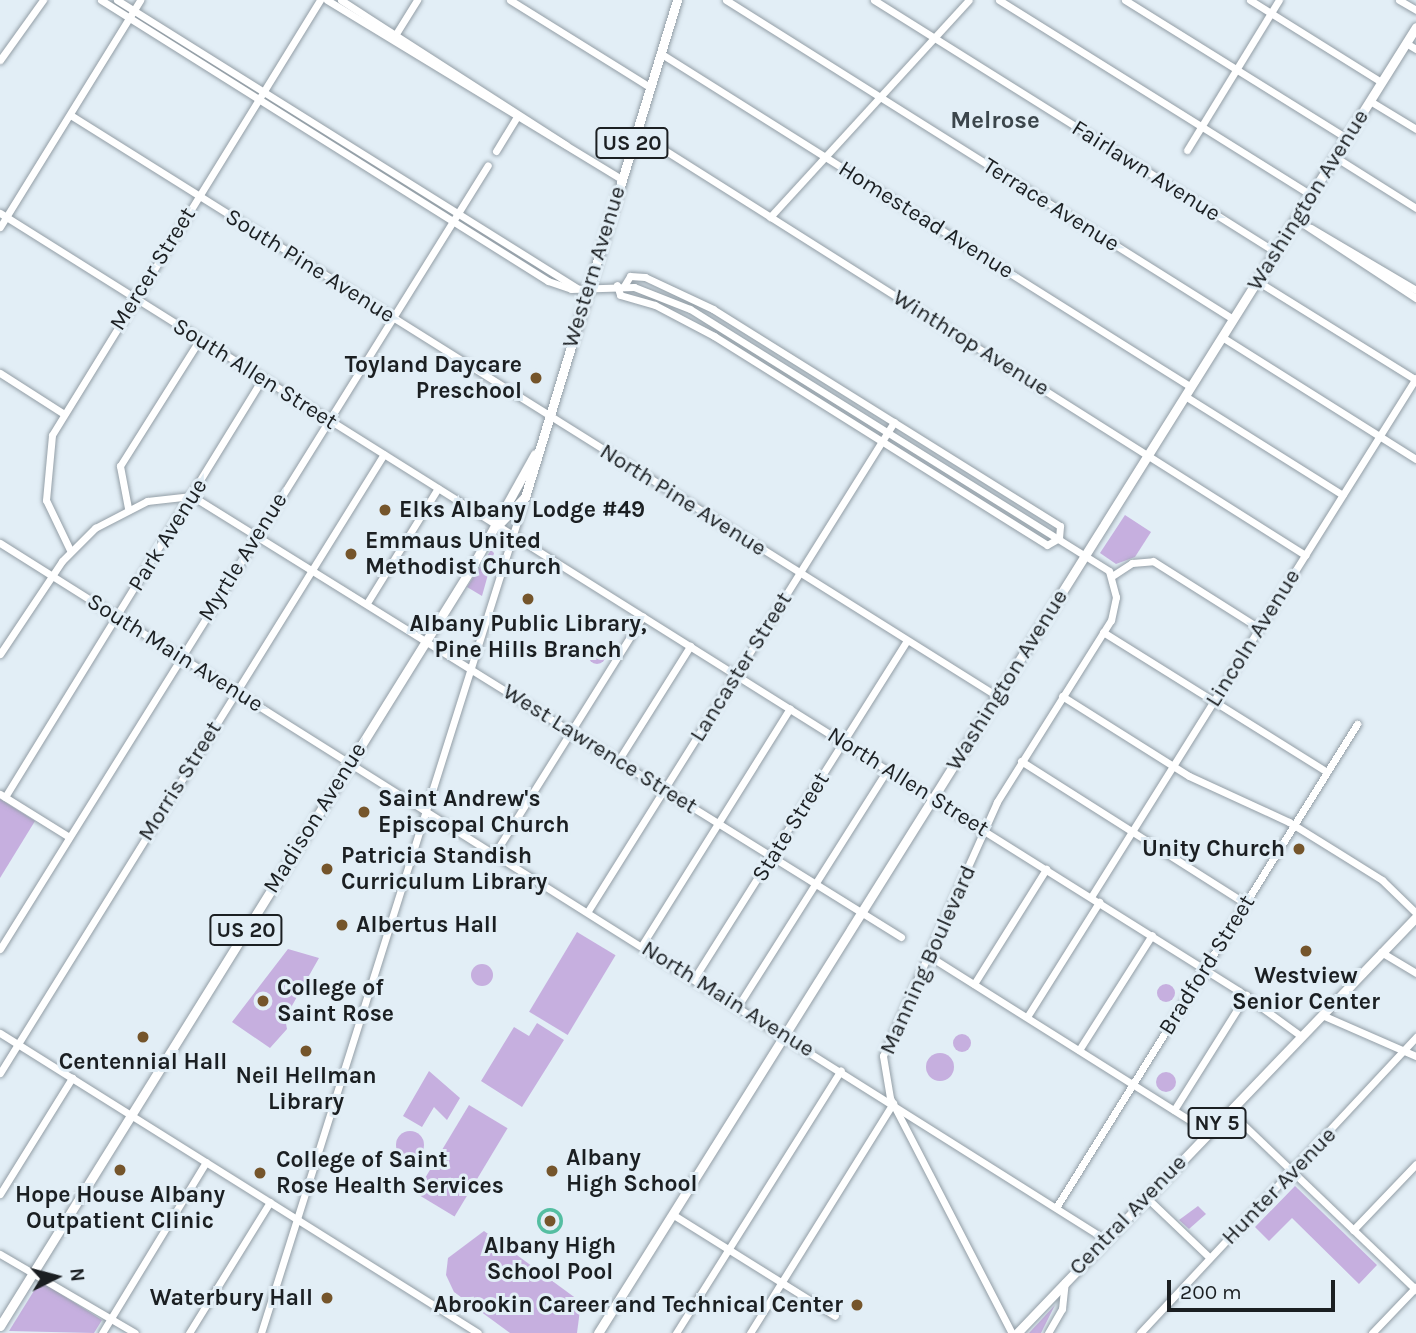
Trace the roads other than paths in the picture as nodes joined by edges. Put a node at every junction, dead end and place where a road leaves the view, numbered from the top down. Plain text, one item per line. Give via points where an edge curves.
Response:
1 (43, 0) edge
2 (101, 0) edge
3 (117, 0) edge
4 (141, 0) edge
5 (320, 0) edge
6 (327, 0) edge
7 (341, 0) edge
8 (417, 0) edge
9 (510, 0) edge
10 (677, 0) edge
11 (726, 0) edge
12 (874, 0) edge
13 (969, 0) edge
14 (999, 0) edge
15 (1125, 0) edge
16 (1250, 0) edge
17 (1279, 0) edge
18 (1399, 0) edge
19 (1416, 10) edge
20 (1271, 13) junction
21 (132, 14) junction
22 (1416, 27) edge
23 (394, 37) junction
24 (934, 38) junction
25 (1406, 43) junction
26 (1416, 49) edge
27 (198, 51) junction
28 (660, 53) junction
29 (194, 59) junction
30 (0, 60) edge
31 (1237, 70) junction
32 (1381, 82) junction
33 (650, 87) junction
34 (264, 92) junction
35 (879, 97) junction
36 (259, 99) junction
37 (1370, 101) junction
38 (518, 115) junction
39 (72, 116) junction
40 (1202, 127) junction
41 (1416, 130) edge
42 (636, 132) junction
43 (330, 133) junction
44 (1347, 138) junction
45 (325, 141) junction
46 (1187, 150) dead end
47 (496, 151) dead end
48 (825, 156) junction
49 (1335, 157) junction
50 (488, 165) dead end
51 (388, 170) junction
52 (383, 178) junction
53 (621, 179) junction
54 (1311, 195) junction
55 (198, 196) junction
56 (1416, 208) edge
57 (3, 215) edge
58 (770, 216) junction
59 (455, 217) junction
60 (1296, 219) junction
61 (0, 227) edge
62 (1276, 252) junction
63 (1377, 269) junction
64 (1257, 281) junction
65 (588, 286) junction
66 (621, 286) junction
67 (1416, 290) edge
68 (135, 298) junction
69 (1416, 298) edge
70 (726, 316) junction
71 (393, 318) junction
72 (1233, 319) junction
73 (720, 326) junction
74 (714, 336) junction
75 (1222, 337) junction
76 (200, 339) junction
77 (801, 364) junction
78 (0, 373) edge
79 (795, 374) junction
80 (263, 378) junction
81 (1416, 379) edge
82 (790, 383) junction
83 (1191, 387) junction
84 (1185, 396) junction
85 (64, 414) junction
86 (547, 415) junction
87 (328, 420) junction
88 (894, 422) junction
89 (888, 432) junction
90 (1380, 436) junction
91 (882, 441) junction
92 (384, 454) junction
93 (536, 454) junction
94 (1148, 455) junction
95 (1416, 458) edge
96 (977, 474) junction
97 (520, 484) junction
98 (971, 484) junction
99 (439, 488) junction
100 (965, 493) junction
101 (1343, 495) junction
102 (192, 496) junction
103 (525, 496) junction
104 (128, 508) junction
105 (512, 516) junction
106 (498, 525) junction
107 (512, 533) junction
108 (257, 535) junction
109 (1059, 538) junction
110 (0, 543) edge
111 (70, 550) junction
112 (1086, 555) junction
113 (1305, 555) junction
114 (313, 569) junction
115 (800, 573) junction
116 (51, 576) junction
117 (1112, 576) junction
118 (368, 603) junction
119 (117, 616) junction
120 (643, 617) junction
121 (1259, 628) junction
122 (1103, 632) junction
123 (426, 640) junction
124 (908, 641) junction
125 (690, 646) junction
126 (0, 654) edge
127 (182, 657) junction
128 (469, 667) junction
129 (736, 675) junction
130 (236, 691) junction
131 (997, 696) junction
132 (1062, 696) junction
133 (1214, 700) junction
134 (790, 708) junction
135 (1357, 724) dead end
136 (571, 732) junction
137 (844, 743) junction
138 (618, 761) junction
139 (1021, 761) junction
140 (350, 762) junction
141 (1172, 767) junction
142 (887, 769) junction
143 (1327, 772) junction
144 (664, 790) junction
145 (3, 795) edge
146 (933, 798) junction
147 (425, 809) junction
148 (717, 823) junction
149 (1294, 825) junction
150 (984, 830) junction
151 (1132, 831) junction
152 (69, 837) junction
153 (495, 853) junction
154 (772, 857) junction
155 (1046, 869) junction
156 (815, 884) junction
157 (1095, 900) junction
158 (1245, 903) junction
159 (588, 911) junction
160 (862, 913) junction
161 (1416, 915) edge
162 (1152, 936) junction
163 (901, 937) dead end
164 (642, 945) junction
165 (0, 949) edge
166 (1381, 952) junction
167 (929, 956) junction
168 (1204, 968) junction
169 (1416, 973) edge
170 (695, 977) junction
171 (974, 984) junction
172 (1246, 995) junction
173 (738, 1006) junction
174 (1322, 1015) junction
175 (1027, 1017) junction
176 (0, 1033) edge
177 (785, 1035) junction
178 (1301, 1036) junction
179 (1416, 1037) edge
180 (18, 1044) junction
181 (1079, 1050) junction
182 (1408, 1053) junction
183 (1416, 1056) edge
184 (841, 1070) junction
185 (0, 1073) edge
186 (72, 1078) junction
187 (1132, 1083) junction
188 (893, 1103) junction
189 (1174, 1110) junction
190 (1230, 1111) junction
191 (131, 1115) junction
192 (1208, 1132) junction
193 (206, 1161) junction
194 (1416, 1164) edge
195 (1293, 1172) junction
196 (0, 1194) edge
197 (1146, 1197) junction
198 (270, 1202) junction
199 (1057, 1206) junction
200 (672, 1214) junction
201 (296, 1219) junction
202 (1353, 1230) junction
203 (1105, 1239) junction
204 (729, 1250) junction
205 (0, 1254) edge
206 (1210, 1258) junction
207 (32, 1274) junction
208 (1066, 1281) junction
209 (781, 1283) junction
210 (1415, 1288) edge
211 (835, 1316) dead end
212 (111, 1317) junction
213 (0, 1326) edge
214 (102, 1333) edge
215 (135, 1333) edge
216 (189, 1333) edge
217 (261, 1333) edge
218 (478, 1333) edge
219 (598, 1333) edge
220 (676, 1333) edge
221 (750, 1333) edge
222 (1015, 1333) edge
223 (1048, 1333) edge
224 (1140, 1333) edge
225 (1372, 1333) edge

1 - 30 street
2 - 21 street
3 - 21 street
4 - 21 street
5 - 34 street, Mercer Street
6 - 23 street
7 - 23 street
8 - 23 street
9 - 33 street
10 - 28 main road, Western Avenue / US 20
11 - 35 street, Terrace Avenue
12 - 24 street, Fairlawn Avenue
13 - 24 street
14 - 40 street
15 - 31 street
16 - 20 street
17 - 20 street
18 - 19 street
20 - 31 street
20 - 32 street
21 - 27 street
21 - 29 street
21 - 39 street
22 - 25 main road, Washington Avenue
23 - 38 street
24 - 35 street
24 - 62 street, Fairlawn Avenue
25 - 26 street
25 - 32 main road, Washington Avenue
27 - 29 street
27 - 34 street
28 - 33 main road, Western Avenue / US 20
28 - 48 street, Homestead Avenue
29 - 36 street
31 - 40 street
31 - 44 street
32 - 37 main road, Washington Avenue
33 - 42 main road, Western Avenue / US 20
34 - 36 street, Mercer Street
34 - 43 street
35 - 48 street
35 - 72 street, Terrace Avenue
36 - 45 street
36 - 55 street, Mercer Street
37 - 41 street
37 - 44 main road, Washington Avenue
38 - 47 street
38 - 53 street
39 - 55 street, South Pine Avenue
39 - 57 street
40 - 46 street
40 - 54 street
42 - 53 main road, Western Avenue / US 20
42 - 58 street, Winthrop Avenue
43 - 45 street
43 - 51 street
44 - 49 main road, Washington Avenue
45 - 52 street
48 - 58 street
48 - 83 street, Homestead Avenue
49 - 54 main road, Washington Avenue
49 - 56 street
50 - 59 street, Myrtle Avenue
51 - 52 street
51 - 59 street
52 - 59 street
53 - 65 main road, Western Avenue / US 20
54 - 60 main road, Washington Avenue
55 - 68 street, Mercer Street
55 - 71 street, South Pine Avenue
57 - 61 street
57 - 68 street, South Allen Street
58 - 94 street, Winthrop Avenue
59 - 65 street via 553,283 577,289
59 - 71 street, Myrtle Avenue
60 - 62 main road, Washington Avenue
60 - 63 street
62 - 64 main road, Washington Avenue
63 - 67 street
63 - 69 street
64 - 72 main road, Washington Avenue
64 - 81 street
65 - 66 street
65 - 86 main road, Western Avenue / US 20
66 - 70 street via 630,276 651,279
66 - 73 street via 657,294
66 - 74 street via 620,296 655,305
68 - 76 street, South Allen Street
68 - 85 street, Mercer Street
70 - 73 street
70 - 77 street
71 - 86 street, South Pine Avenue
71 - 87 street, Myrtle Avenue
72 - 75 main road, Washington Avenue
73 - 74 street
73 - 79 street
74 - 82 street
75 - 83 main road, Washington Avenue
75 - 90 street
76 - 80 street, South Allen Street
76 - 104 street via 120,466
77 - 79 street
77 - 88 street
78 - 85 street
79 - 82 street
79 - 89 street
80 - 87 street, South Allen Street
80 - 102 street, Park Avenue
81 - 90 street, Lincoln Avenue
82 - 91 street
83 - 84 main road, Washington Avenue
84 - 94 main road, Washington Avenue
84 - 101 street
85 - 111 street, Mercer Street via 49,445 44,485 51,517
86 - 93 main road, Western Avenue / US 20
86 - 115 street, North Pine Avenue
87 - 92 street, South Allen Street
87 - 108 street, Myrtle Avenue
88 - 89 street, Lancaster Street
88 - 96 street
89 - 91 street, Lancaster Street
89 - 98 street
90 - 95 street
90 - 101 street, Lincoln Avenue
91 - 100 street
91 - 115 street, Lancaster Street
92 - 99 street, South Allen Street
92 - 114 street, Morris Street
93 - 97 main road, Western Avenue / US 20
93 - 103 main road, Western Avenue / US 20
94 - 112 main road, Washington Avenue
94 - 113 street, Winthrop Avenue
96 - 98 street
96 - 109 street via 1060,526
97 - 105 street, Western Avenue
97 - 106 main road, Madison Avenue / US 20
98 - 100 street
98 - 109 street
99 - 106 street, South Allen Street
99 - 118 street
100 - 109 street via 1047,545
101 - 113 street, Lincoln Avenue
102 - 104 street
102 - 108 street, West Lawrence Street
102 - 119 street, Park Avenue
103 - 105 main road, Madison Avenue / US 20
103 - 107 street, Western Avenue
104 - 111 street
105 - 106 main road, Madison Avenue / US 20
105 - 107 street, Western Avenue
106 - 107 street, South Allen Street
106 - 123 main road, Madison Avenue / US 20
107 - 120 street, North Allen Street
107 - 128 street, Western Avenue
108 - 114 street, West Lawrence Street
108 - 127 street, Myrtle Avenue
109 - 112 street
110 - 116 street, South Main Avenue
111 - 116 street
112 - 117 street
112 - 131 main road, Washington Avenue
113 - 121 street, Lincoln Avenue
114 - 118 street, West Lawrence Street
114 - 130 street, Morris Street
115 - 124 street, North Pine Avenue
115 - 129 street, Lancaster Street
116 - 119 street, South Main Avenue
116 - 126 street
117 - 121 street via 1132,563 1153,561
117 - 122 street, Manning Boulevard via 1116,604
118 - 123 street, West Lawrence Street
119 - 127 street, South Main Avenue
119 - 145 street, Park Avenue
120 - 125 street, North Allen Street
120 - 136 street
121 - 133 street, Lincoln Avenue
122 - 132 street, Manning Boulevard
122 - 133 street
123 - 128 street, West Lawrence Street
123 - 140 main road, Madison Avenue / US 20
124 - 131 street, North Pine Avenue
124 - 137 street, State Street
125 - 129 street, North Allen Street
125 - 138 street
127 - 130 street, South Main Avenue
127 - 152 street, Myrtle Avenue
128 - 136 street, West Lawrence Street
128 - 147 street, Western Avenue
129 - 134 street, North Allen Street
129 - 144 street, Lancaster Street
130 - 140 street, South Main Avenue
130 - 180 street, Morris Street
131 - 146 main road, Washington Avenue
132 - 139 street, Manning Boulevard
132 - 141 street
133 - 141 street, Lincoln Avenue
133 - 143 street
134 - 137 street, North Allen Street
134 - 148 street
135 - 143 street, Bradford Street
136 - 138 street, West Lawrence Street
136 - 153 street
137 - 142 street, North Allen Street
137 - 154 street, State Street
138 - 144 street, West Lawrence Street
139 - 150 street, Manning Boulevard
139 - 151 street
140 - 147 street, North Main Avenue
140 - 191 main road, Madison Avenue / US 20
141 - 149 street
141 - 151 street, Lincoln Avenue
142 - 146 street, North Allen Street
142 - 156 street
143 - 149 street, Bradford Street
144 - 148 street, West Lawrence Street
144 - 159 street, Lancaster Street
145 - 152 street
146 - 150 street, North Allen Street
146 - 160 main road, Washington Avenue
147 - 153 street, North Main Avenue
147 - 201 street, Western Avenue
148 - 154 street, West Lawrence Street
148 - 164 street
149 - 158 street, Bradford Street
149 - 161 street via 1382,880
150 - 155 street, North Allen Street
150 - 167 street, Manning Boulevard
151 - 157 street, Lincoln Avenue
151 - 158 street
152 - 165 street, Myrtle Avenue
153 - 159 street, North Main Avenue
154 - 156 street, West Lawrence Street
154 - 170 street, State Street
155 - 157 street, North Allen Street
155 - 171 street
156 - 160 street, West Lawrence Street
156 - 173 street
157 - 162 street, North Allen Street
157 - 175 street, Lincoln Avenue
158 - 168 street, Bradford Street
159 - 164 street, North Main Avenue
160 - 163 street, West Lawrence Street
160 - 177 main road, Washington Avenue
161 - 166 main road, Central Avenue / NY 5
162 - 168 street, North Allen Street
162 - 181 street
164 - 170 street, North Main Avenue
166 - 169 street
166 - 174 main road, Central Avenue / NY 5
167 - 171 street
167 - 188 street, Manning Boulevard via 884,1050 884,1081
168 - 172 street, North Allen Street
168 - 187 street, Bradford Street
170 - 173 street, North Main Avenue
171 - 175 street
172 - 178 street, North Allen Street
172 - 189 street
173 - 177 street, North Main Avenue
174 - 178 main road, Central Avenue / NY 5
174 - 182 street
175 - 181 street
176 - 180 street
177 - 184 street, North Main Avenue
177 - 200 main road, Washington Avenue
178 - 190 main road, Central Avenue / NY 5
179 - 182 street, Hunter Avenue
180 - 185 street, Morris Street
180 - 186 street
181 - 187 street
182 - 183 street
182 - 195 street, Hunter Avenue
184 - 188 street, North Main Avenue
184 - 204 street
186 - 191 street
186 - 196 street
187 - 189 street
187 - 199 street, Bradford Street
188 - 199 street, North Main Avenue
188 - 209 street
188 - 222 street, Manning Boulevard
189 - 192 street
190 - 192 main road, Central Avenue / NY 5
190 - 195 street
191 - 193 street
191 - 207 main road, Madison Avenue / US 20
192 - 197 main road, Central Avenue / NY 5
193 - 198 street
193 - 212 street
194 - 202 street
195 - 202 street
195 - 206 street, Hunter Avenue
197 - 203 main road, Central Avenue / NY 5
197 - 206 street
198 - 201 street
198 - 216 street
199 - 203 street, North Main Avenue
200 - 204 street
200 - 219 main road, Washington Avenue
201 - 217 street, Western Avenue
201 - 218 street
202 - 210 street
203 - 208 main road, Central Avenue / NY 5
204 - 209 street
204 - 220 street
205 - 207 street
206 - 224 street, Hunter Avenue
207 - 212 street
207 - 213 main road, Madison Avenue / US 20
208 - 222 main road, Central Avenue / NY 5
208 - 223 street via 1062,1309
209 - 211 street
209 - 221 street
210 - 225 street
212 - 214 street
212 - 215 street

